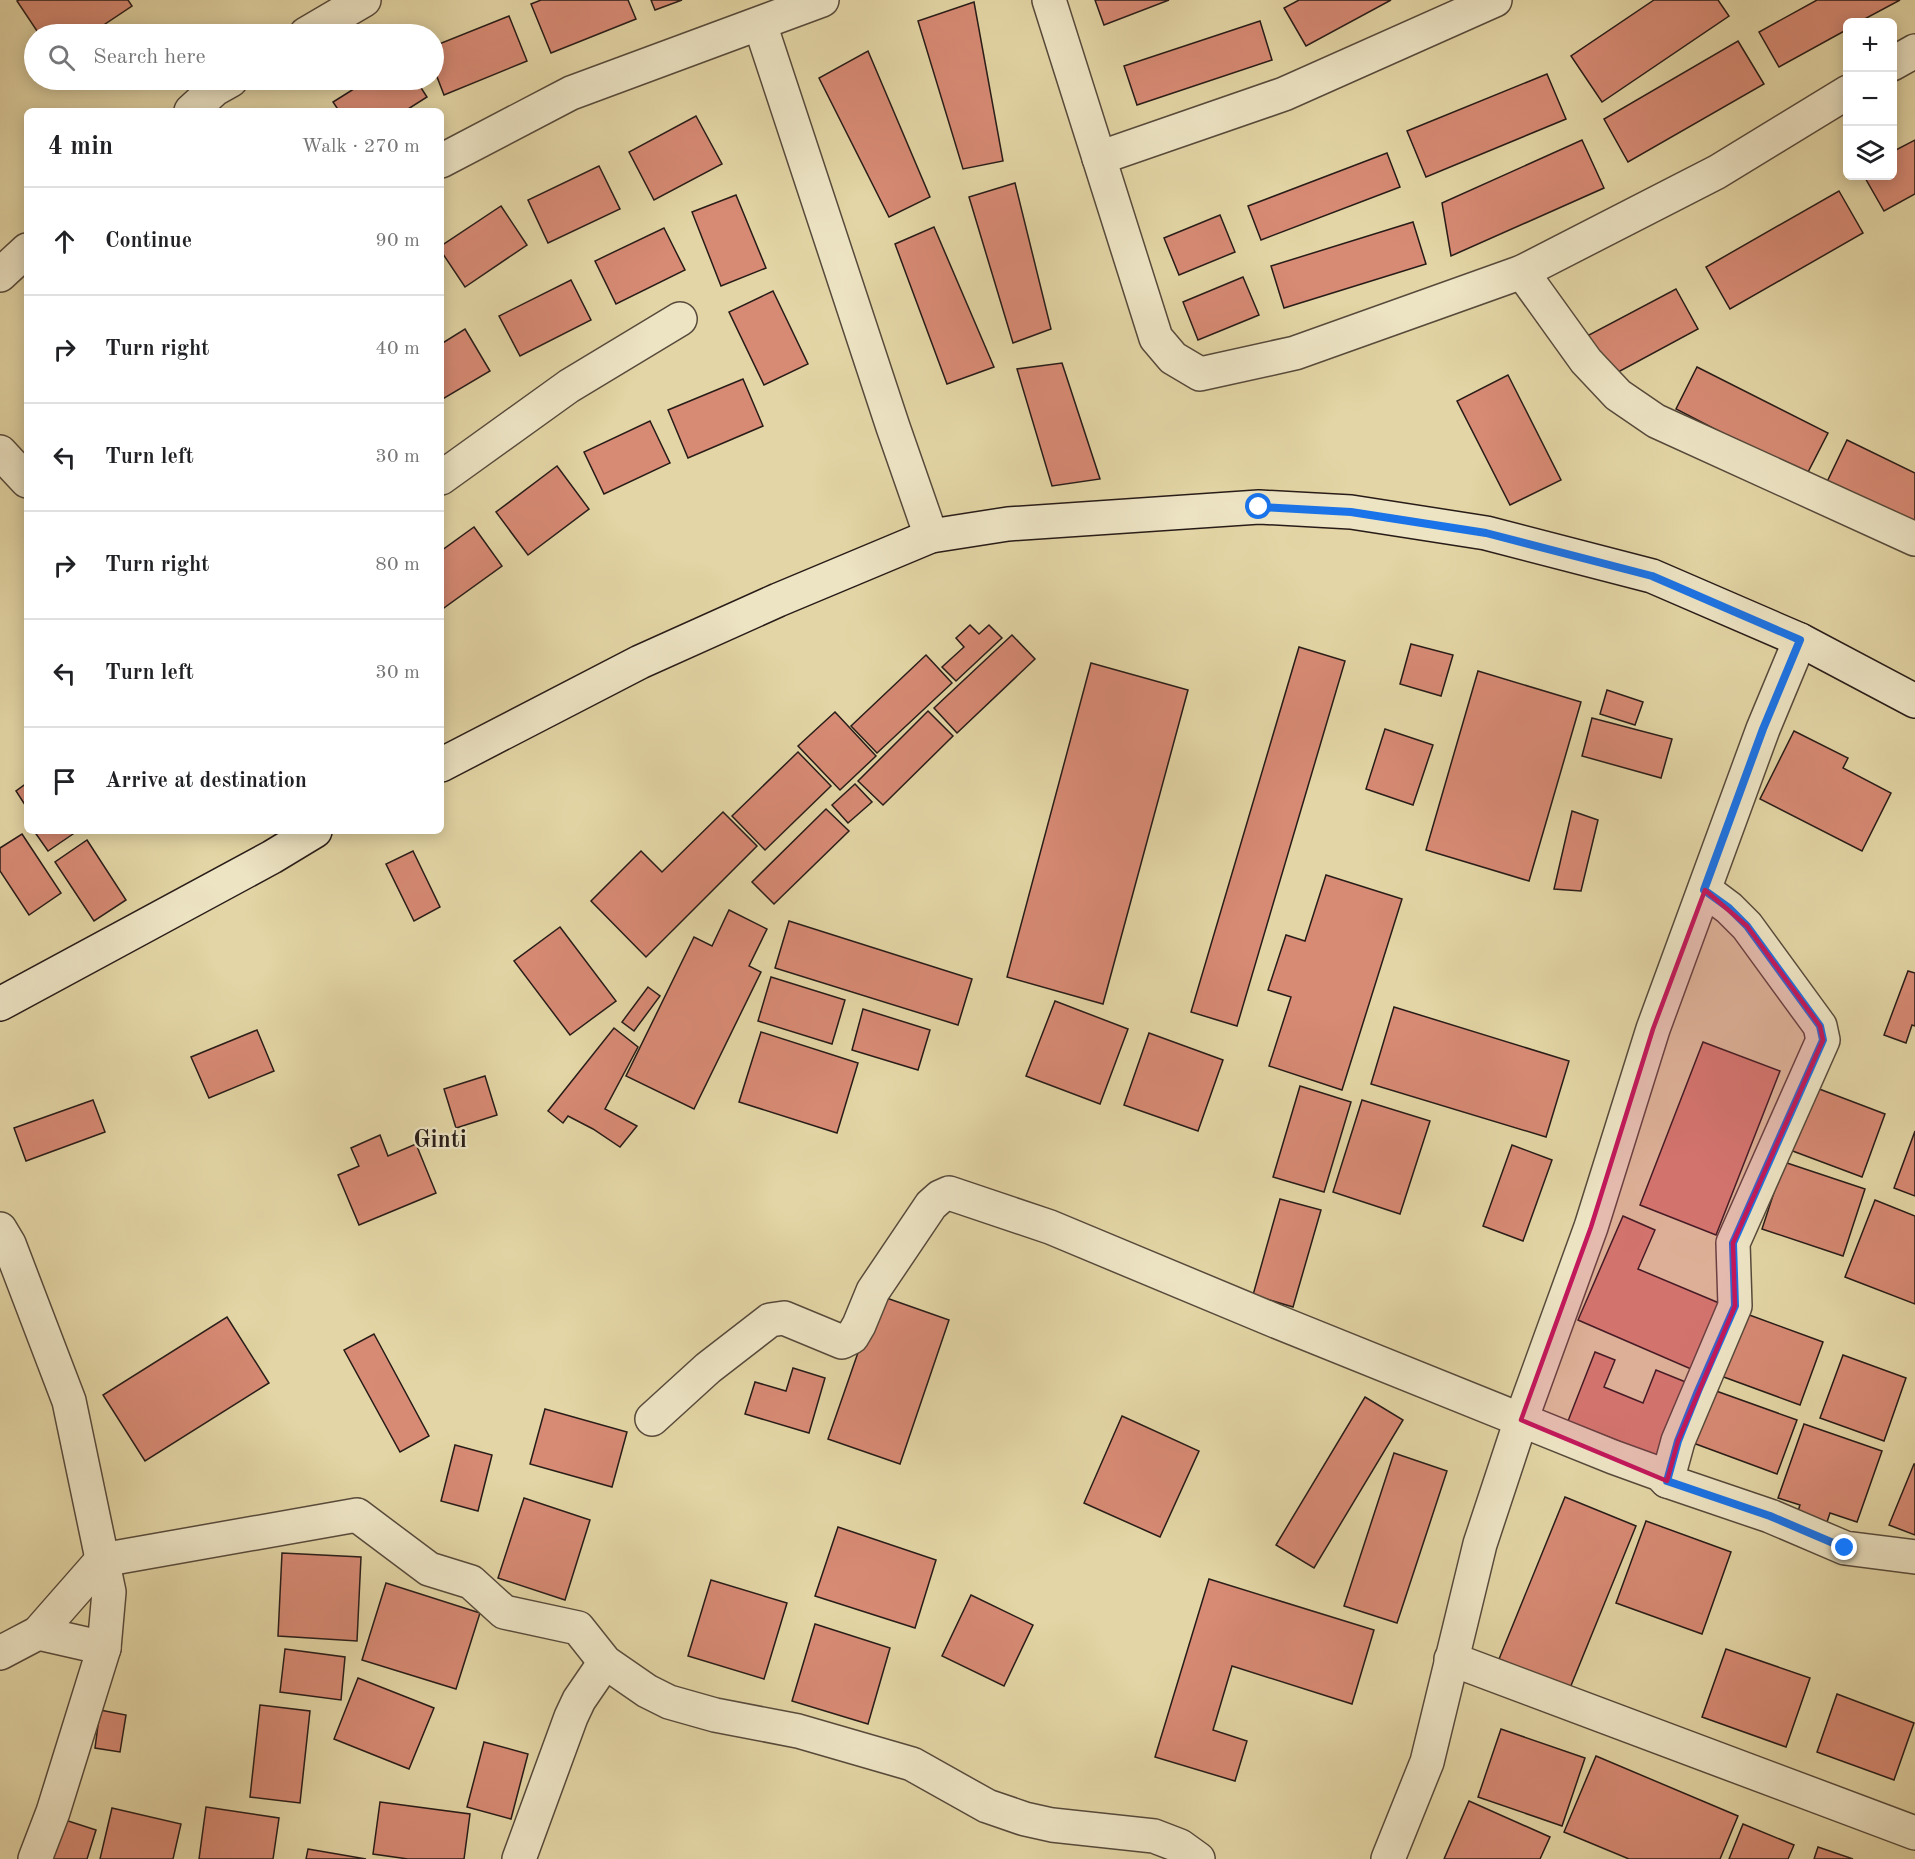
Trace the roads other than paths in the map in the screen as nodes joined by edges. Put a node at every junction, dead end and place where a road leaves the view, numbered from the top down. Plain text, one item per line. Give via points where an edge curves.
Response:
1 (822, 0) edge
2 (1049, 0) edge
3 (1495, 0) edge
4 (348, 5) edge
5 (320, 24) edge
6 (760, 24) junction
7 (1915, 51) edge
8 (1897, 62) edge
9 (214, 90) edge
10 (1843, 95) edge
11 (194, 108) edge
12 (1099, 158) junction
13 (444, 159) edge
14 (24, 252) edge
15 (1522, 272) junction
16 (0, 275) edge
17 (680, 319) dead end
18 (0, 452) edge
19 (444, 476) edge
20 (24, 479) edge
21 (931, 536) junction
22 (1915, 539) edge
23 (1800, 640) junction
24 (1915, 701) edge
25 (444, 763) edge
26 (310, 834) edge
27 (1704, 890) junction
28 (0, 1004) edge
29 (0, 1229) edge
30 (652, 1419) dead end
31 (1521, 1420) junction
32 (1667, 1481) junction
33 (1915, 1557) edge
34 (102, 1560) junction
35 (38, 1633) junction
36 (104, 1648) junction
37 (0, 1653) edge
38 (1451, 1659) junction
39 (605, 1662) junction
40 (1915, 1833) edge
41 (35, 1859) edge
42 (519, 1859) edge
43 (1198, 1859) edge
44 (1388, 1859) edge

1 - 6 street
2 - 12 street
3 - 12 street via 1284,94
4 - 5 street
6 - 13 street via 571,93
6 - 21 street
7 - 8 street
9 - 11 street
10 - 15 street via 1717,172
12 - 15 street via 1156,338 1173,358 1200,374 1295,352
14 - 16 street
15 - 22 street via 1586,361 1618,395 1656,421
17 - 19 street via 569,386
18 - 20 street
21 - 23 street via 1008,524 1259,507 1351,512 1486,533 1652,576
21 - 25 street via 640,662
23 - 24 street
23 - 27 street
26 - 28 street
27 - 31 street via 1653,1029 1591,1227
27 - 32 street via 1747,926 1820,1026 1823,1040 1733,1243 1735,1306 1682,1431
29 - 34 street via 69,1401
30 - 31 street via 708,1368 770,1320 784,1318 842,1342 852,1337 873,1292 895,1258 931,1205 949,1193 1050,1227
31 - 32 street via 1660,1474
31 - 38 street via 1480,1544
32 - 33 street via 1770,1516 1845,1548
34 - 35 street
34 - 36 street via 109,1592
34 - 39 street via 357,1515 429,1569 471,1582 504,1612 578,1628
35 - 36 street
35 - 37 street
36 - 41 street
38 - 40 street
38 - 44 street via 1427,1762
39 - 42 street via 571,1717
39 - 43 street via 669,1702 798,1731 912,1764 987,1806 1025,1819 1154,1836 1180,1846

